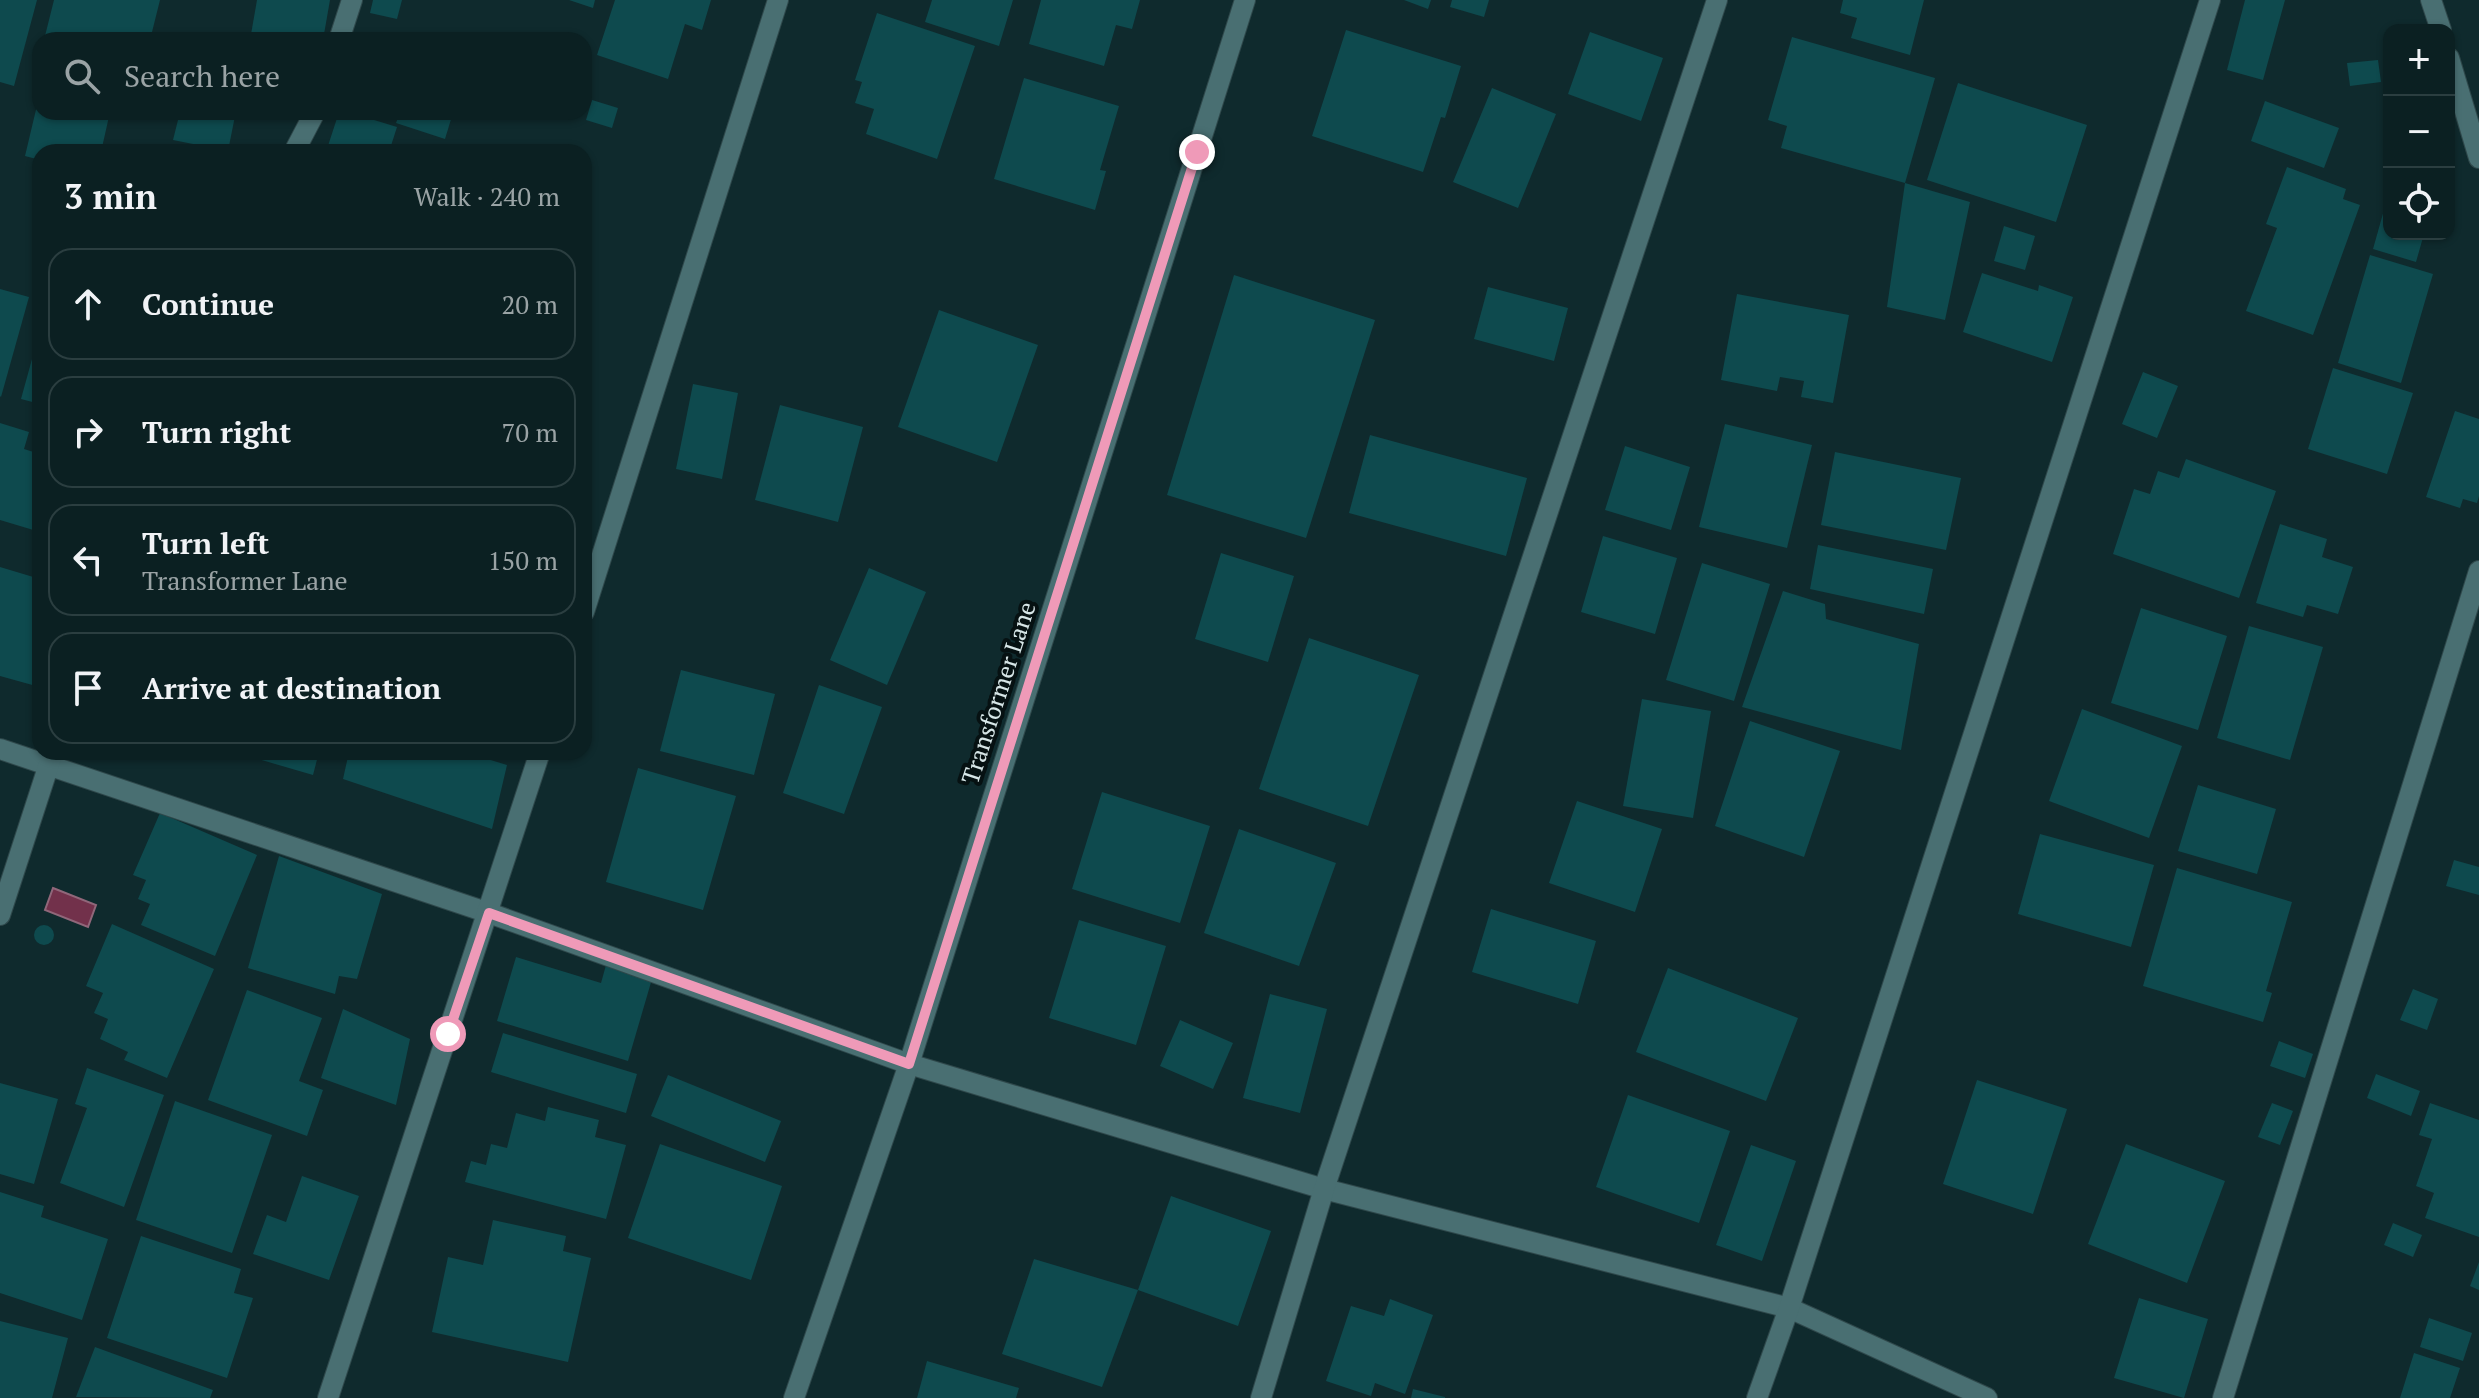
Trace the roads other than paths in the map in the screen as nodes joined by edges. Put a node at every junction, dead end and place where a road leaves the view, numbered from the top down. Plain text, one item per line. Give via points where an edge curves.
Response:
1 (352, 0) edge
2 (778, 0) edge
3 (1245, 0) edge
4 (1717, 0) edge
5 (2210, 0) edge
6 (2431, 0) edge
7 (2439, 24) edge
8 (342, 32) edge
9 (2455, 78) edge
10 (311, 120) edge
11 (298, 144) edge
12 (2479, 158) edge
13 (2479, 571) edge
14 (592, 587) edge
15 (0, 749) edge
16 (32, 755) edge
17 (51, 760) edge
18 (54, 760) edge
19 (537, 760) edge
20 (489, 913) junction
21 (0, 915) edge
22 (909, 1064) junction
23 (1324, 1189) junction
24 (1789, 1308) junction
25 (328, 1398) edge
26 (794, 1398) edge
27 (1261, 1398) edge
28 (1757, 1398) edge
29 (1987, 1398) edge
30 (2223, 1398) edge

1 - 8 street
2 - 14 street
3 - 22 street, Transformer Lane
4 - 23 street
5 - 24 street
6 - 7 street
9 - 12 street
10 - 11 street
13 - 30 street
15 - 16 street
17 - 21 street
18 - 20 street
19 - 20 street
20 - 22 street
20 - 25 street
22 - 23 street
22 - 26 street, Transformer Lane
23 - 24 street
23 - 27 street
24 - 28 street
24 - 29 street

